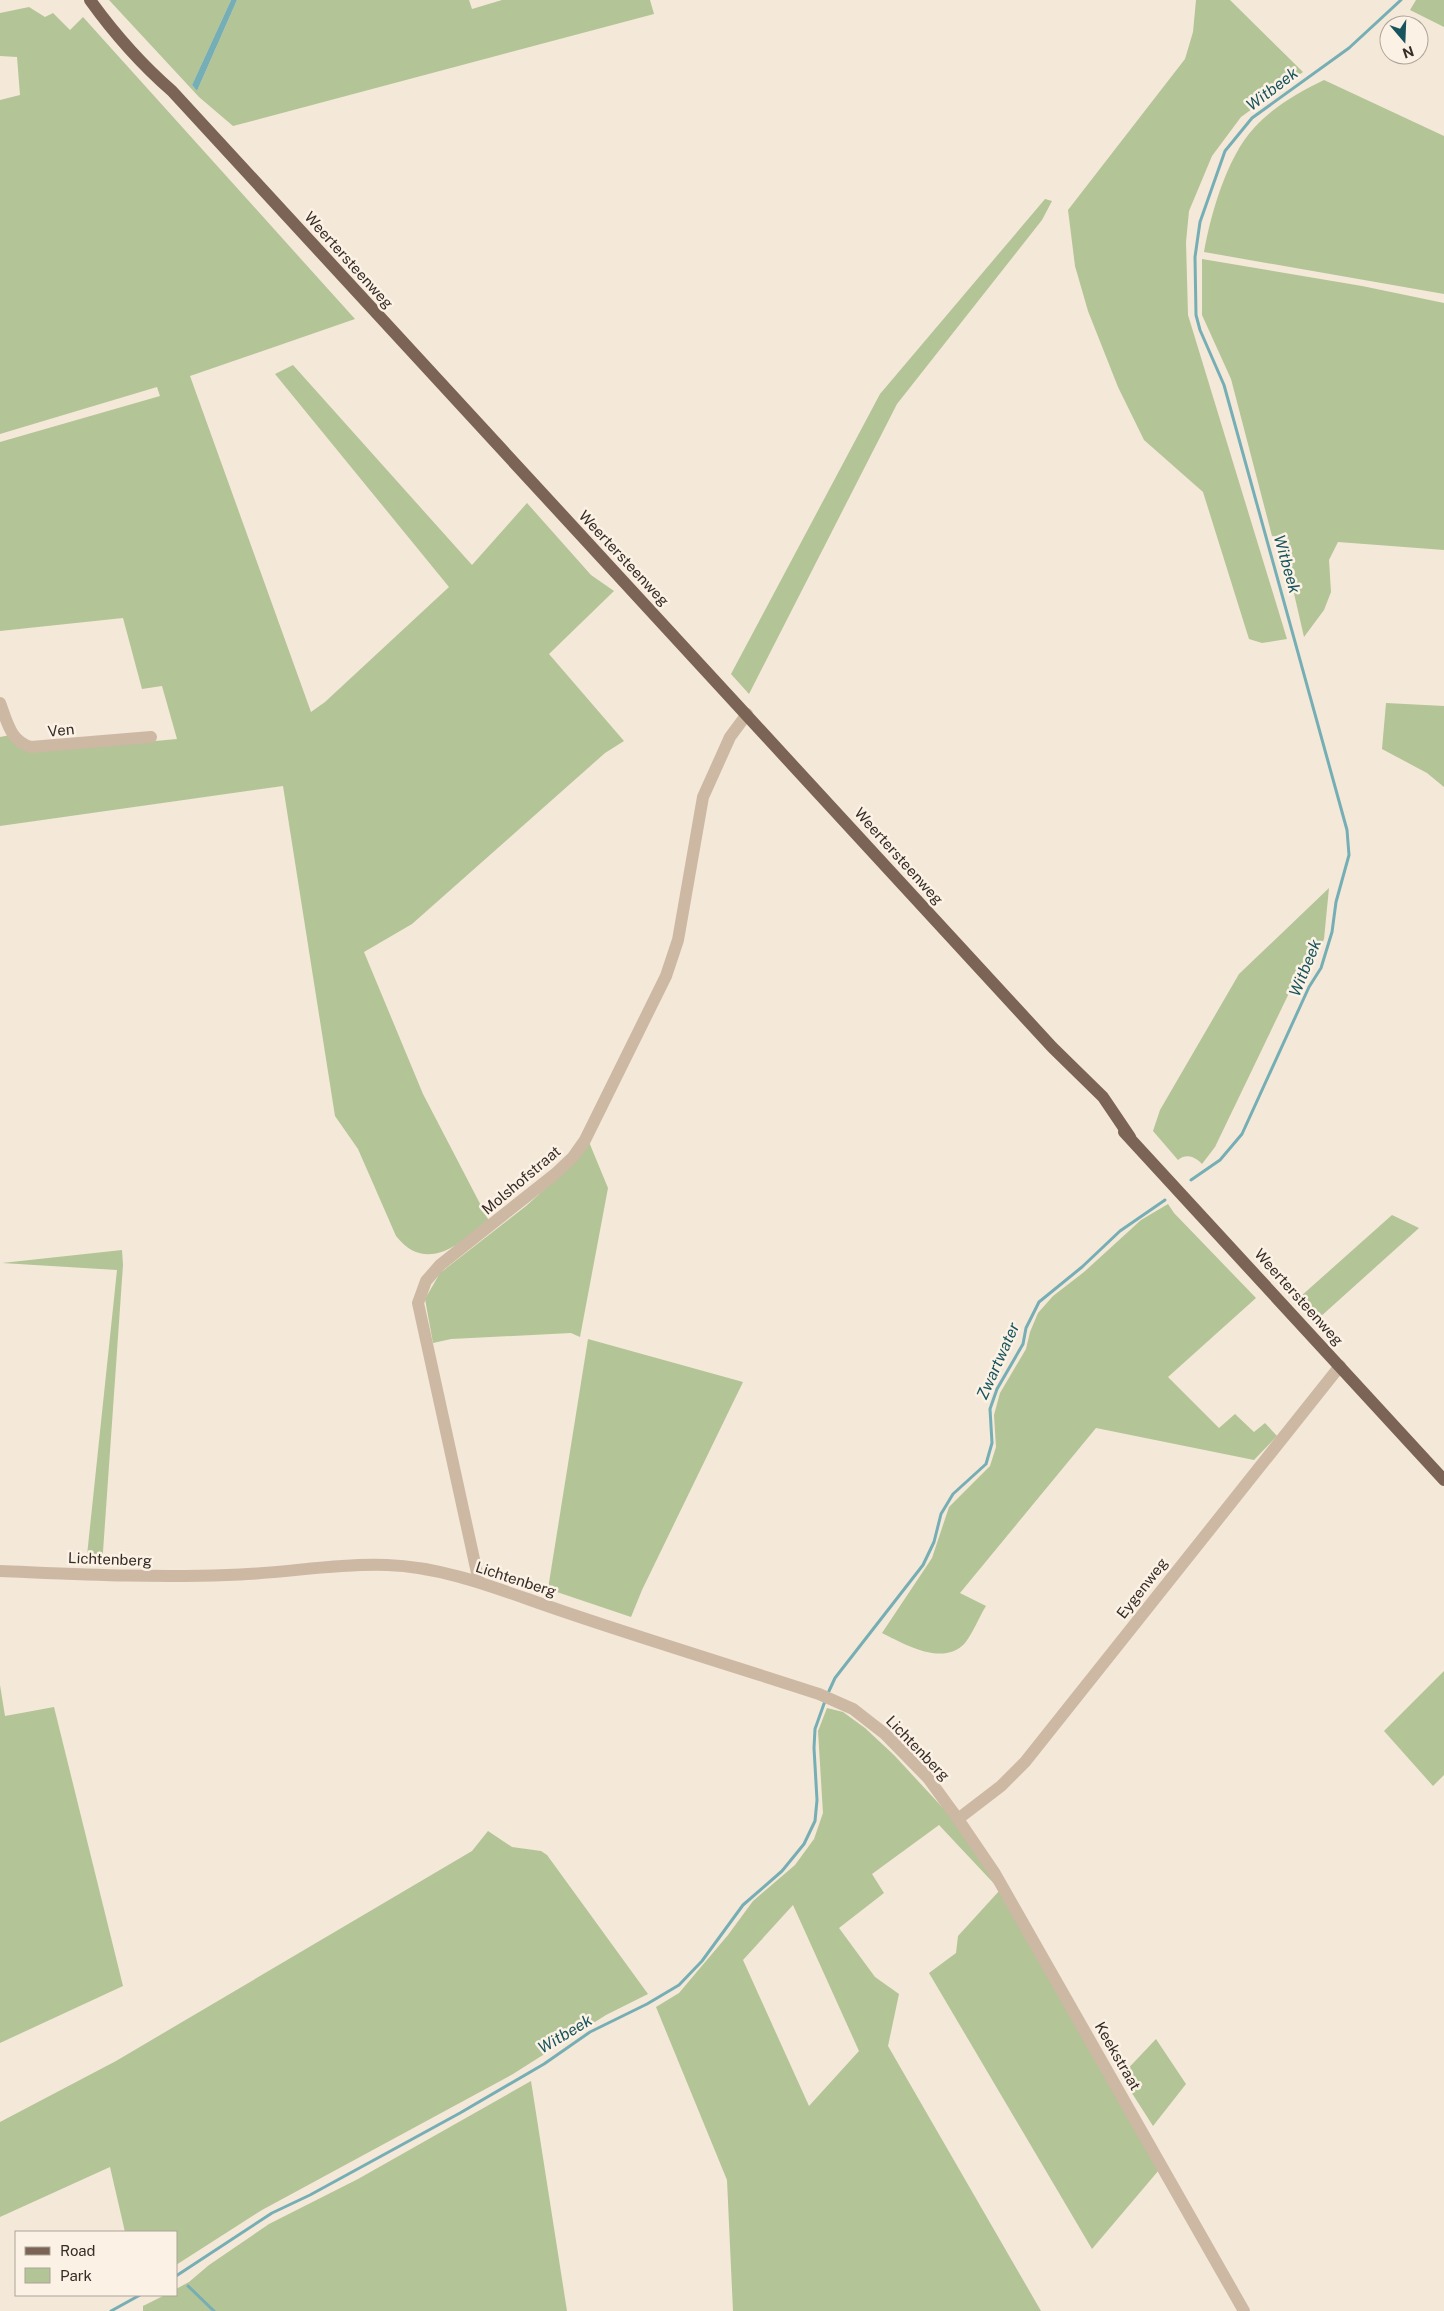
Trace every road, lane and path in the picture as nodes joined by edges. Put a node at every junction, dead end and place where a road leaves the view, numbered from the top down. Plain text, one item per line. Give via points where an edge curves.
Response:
1 (90, 0) edge
2 (0, 703) edge
3 (747, 714) junction
4 (151, 737) dead end
5 (1340, 1366) junction
6 (1444, 1480) edge
7 (0, 1571) edge
8 (479, 1582) junction
9 (958, 1819) junction
10 (1244, 2311) edge

1 - 3 main road, Weertersteenweg via 110,26
2 - 4 street, Ven via 13,735 31,747
3 - 5 main road, Weertersteenweg via 1052,1047 1103,1097 1130,1137
3 - 8 street, Molshofstraat via 730,736 703,797 678,940 666,976 585,1140 573,1158 555,1174 440,1265 426,1281 418,1303
5 - 6 main road, Weertersteenweg
5 - 9 street, Eygenweg via 1025,1762 1001,1786
7 - 8 street, Lichtenberg via 145,1577 230,1575 388,1564
8 - 9 street, Lichtenberg via 840,1701 886,1734 928,1778
9 - 10 street, Keekstraat via 994,1872

